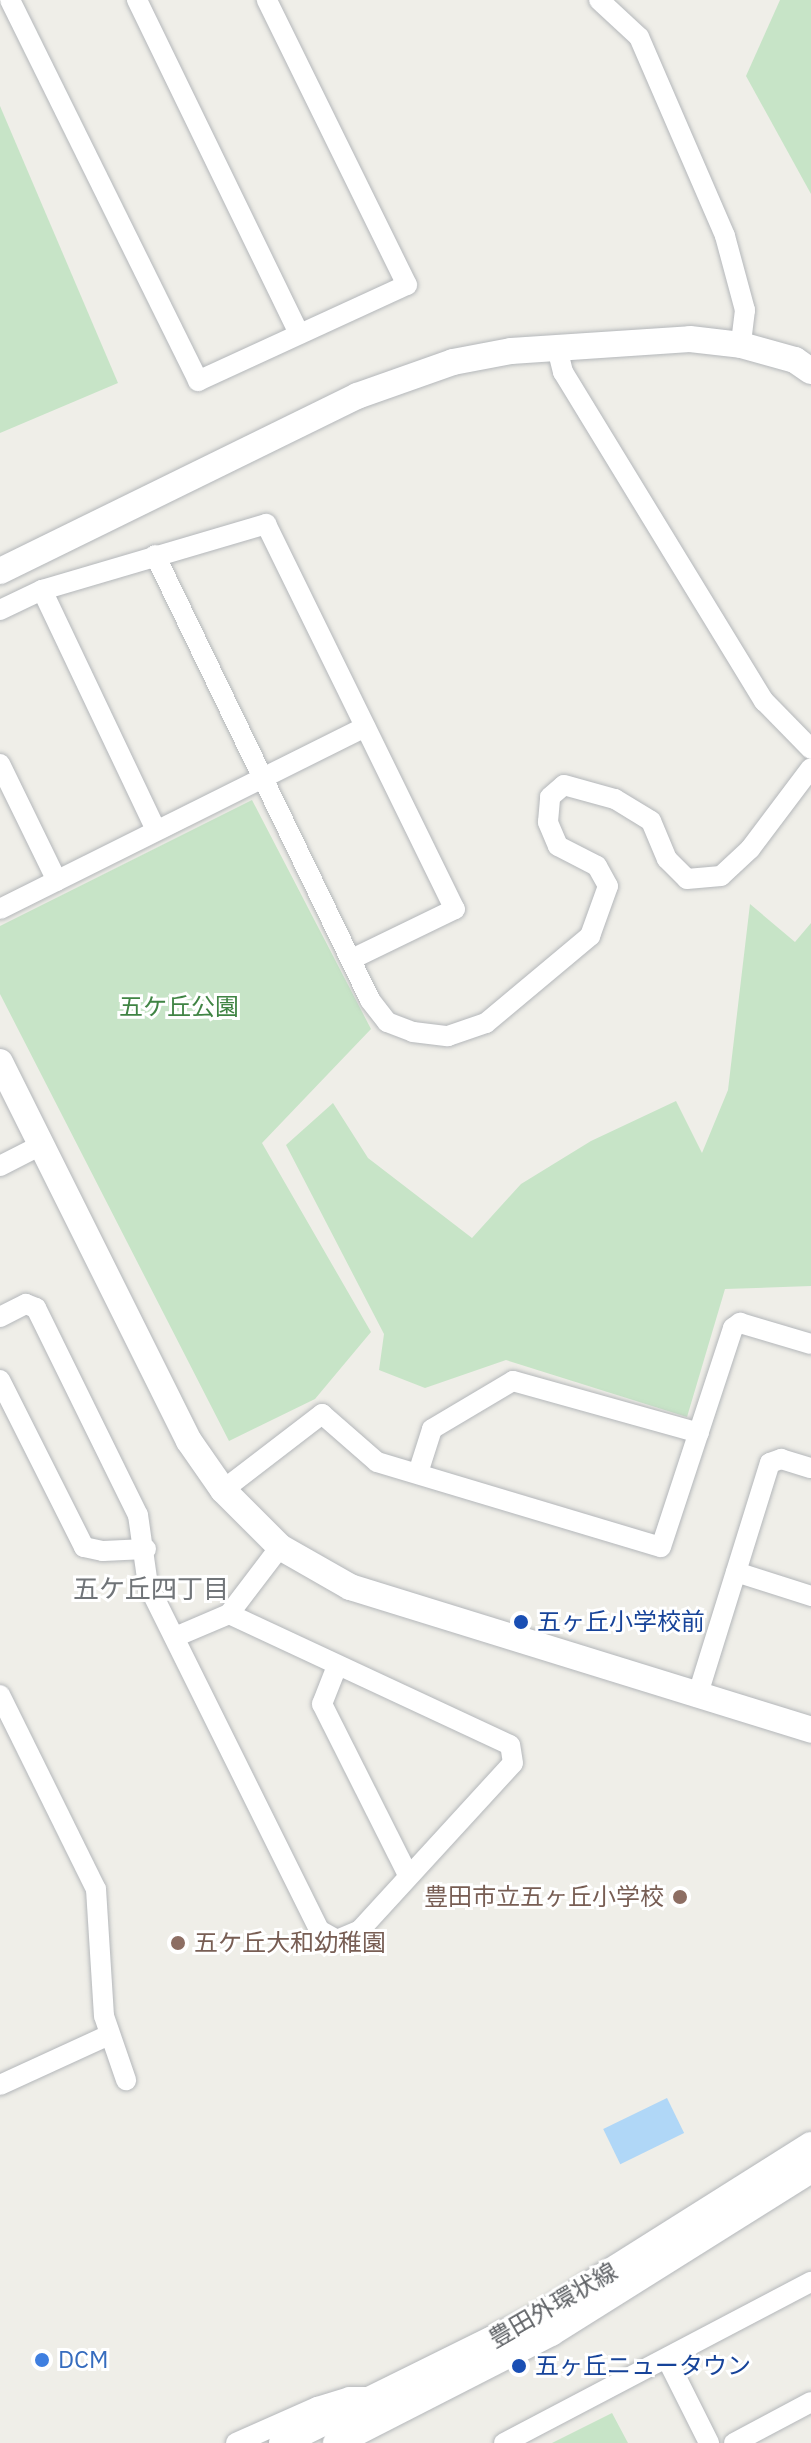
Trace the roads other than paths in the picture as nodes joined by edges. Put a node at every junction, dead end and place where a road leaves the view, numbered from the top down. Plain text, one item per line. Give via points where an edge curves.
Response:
1 (10, 0) edge
2 (137, 0) edge
3 (267, 0) edge
4 (599, 0) edge
5 (299, 334) junction
6 (741, 345) junction
7 (557, 348) junction
8 (811, 371) edge
9 (155, 555) junction
10 (0, 571) edge
11 (42, 590) junction
12 (0, 610) edge
13 (365, 727) junction
14 (811, 749) edge
15 (0, 764) edge
16 (811, 768) edge
17 (263, 776) junction
18 (156, 830) junction
19 (57, 881) junction
20 (0, 909) edge
21 (352, 959) junction
22 (2, 1070) edge
23 (41, 1145) junction
24 (0, 1166) edge
25 (0, 1317) edge
26 (811, 1344) edge
27 (0, 1380) edge
28 (699, 1433) junction
29 (811, 1468) edge
30 (418, 1473) junction
31 (223, 1490) junction
32 (280, 1547) junction
33 (146, 1549) junction
34 (736, 1572) junction
35 (811, 1596) edge
36 (229, 1614) junction
37 (175, 1637) junction
38 (337, 1666) junction
39 (0, 1695) edge
40 (697, 1697) junction
41 (811, 1730) edge
42 (408, 1875) junction
43 (107, 2036) junction
44 (126, 2080) dead end
45 (0, 2085) edge
46 (811, 2145) edge
47 (811, 2170) edge
48 (811, 2282) edge
49 (667, 2359) junction
50 (380, 2398) junction
51 (811, 2402) edge
52 (236, 2443) edge
53 (282, 2443) edge
54 (336, 2443) edge
55 (504, 2443) edge
56 (709, 2443) edge
57 (734, 2443) edge

1 - 5 street via 198,381
2 - 5 street
3 - 5 street via 407,285
4 - 6 street via 639,37 725,236 745,310
6 - 7 street via 690,339
6 - 8 street via 795,360
7 - 10 street via 453,362 357,396
7 - 14 street via 563,372 764,701
9 - 11 street
9 - 13 street via 266,524
9 - 17 street
11 - 12 street
11 - 18 street
13 - 17 street
13 - 21 street via 455,909
15 - 19 street
16 - 21 street via 750,849 721,876 687,879 667,859 651,821 615,799 564,785 550,797 548,822 558,846 597,866 608,886 603,908 590,936 486,1023 448,1036 387,1022
17 - 18 street
17 - 21 street
18 - 19 street
19 - 20 street
22 - 23 street
23 - 24 street
23 - 31 street via 189,1441
25 - 33 street via 26,1304 36,1308 138,1515
26 - 28 street via 736,1325
27 - 33 street via 84,1547
28 - 30 street via 513,1381 432,1429
28 - 30 street via 661,1547
29 - 34 street via 781,1459 770,1463
30 - 31 street via 377,1462 322,1414
31 - 32 street
32 - 36 street
32 - 40 street via 350,1587
33 - 37 street via 148,1585
34 - 35 street
34 - 40 street
36 - 37 street
36 - 38 street
37 - 42 street via 319,1930 337,1940 360,1930
38 - 42 street via 322,1704
38 - 42 street via 510,1745 515,1754
39 - 43 street via 96,1889
40 - 41 street
43 - 44 street
43 - 45 street
46 - 50 street, 豊田外環状線 via 541,2315
47 - 54 street, 豊田外環状線 via 551,2333
48 - 49 street
49 - 55 street
49 - 56 street
50 - 52 street via 349,2397
50 - 53 street, 豊田外環状線
51 - 57 street

